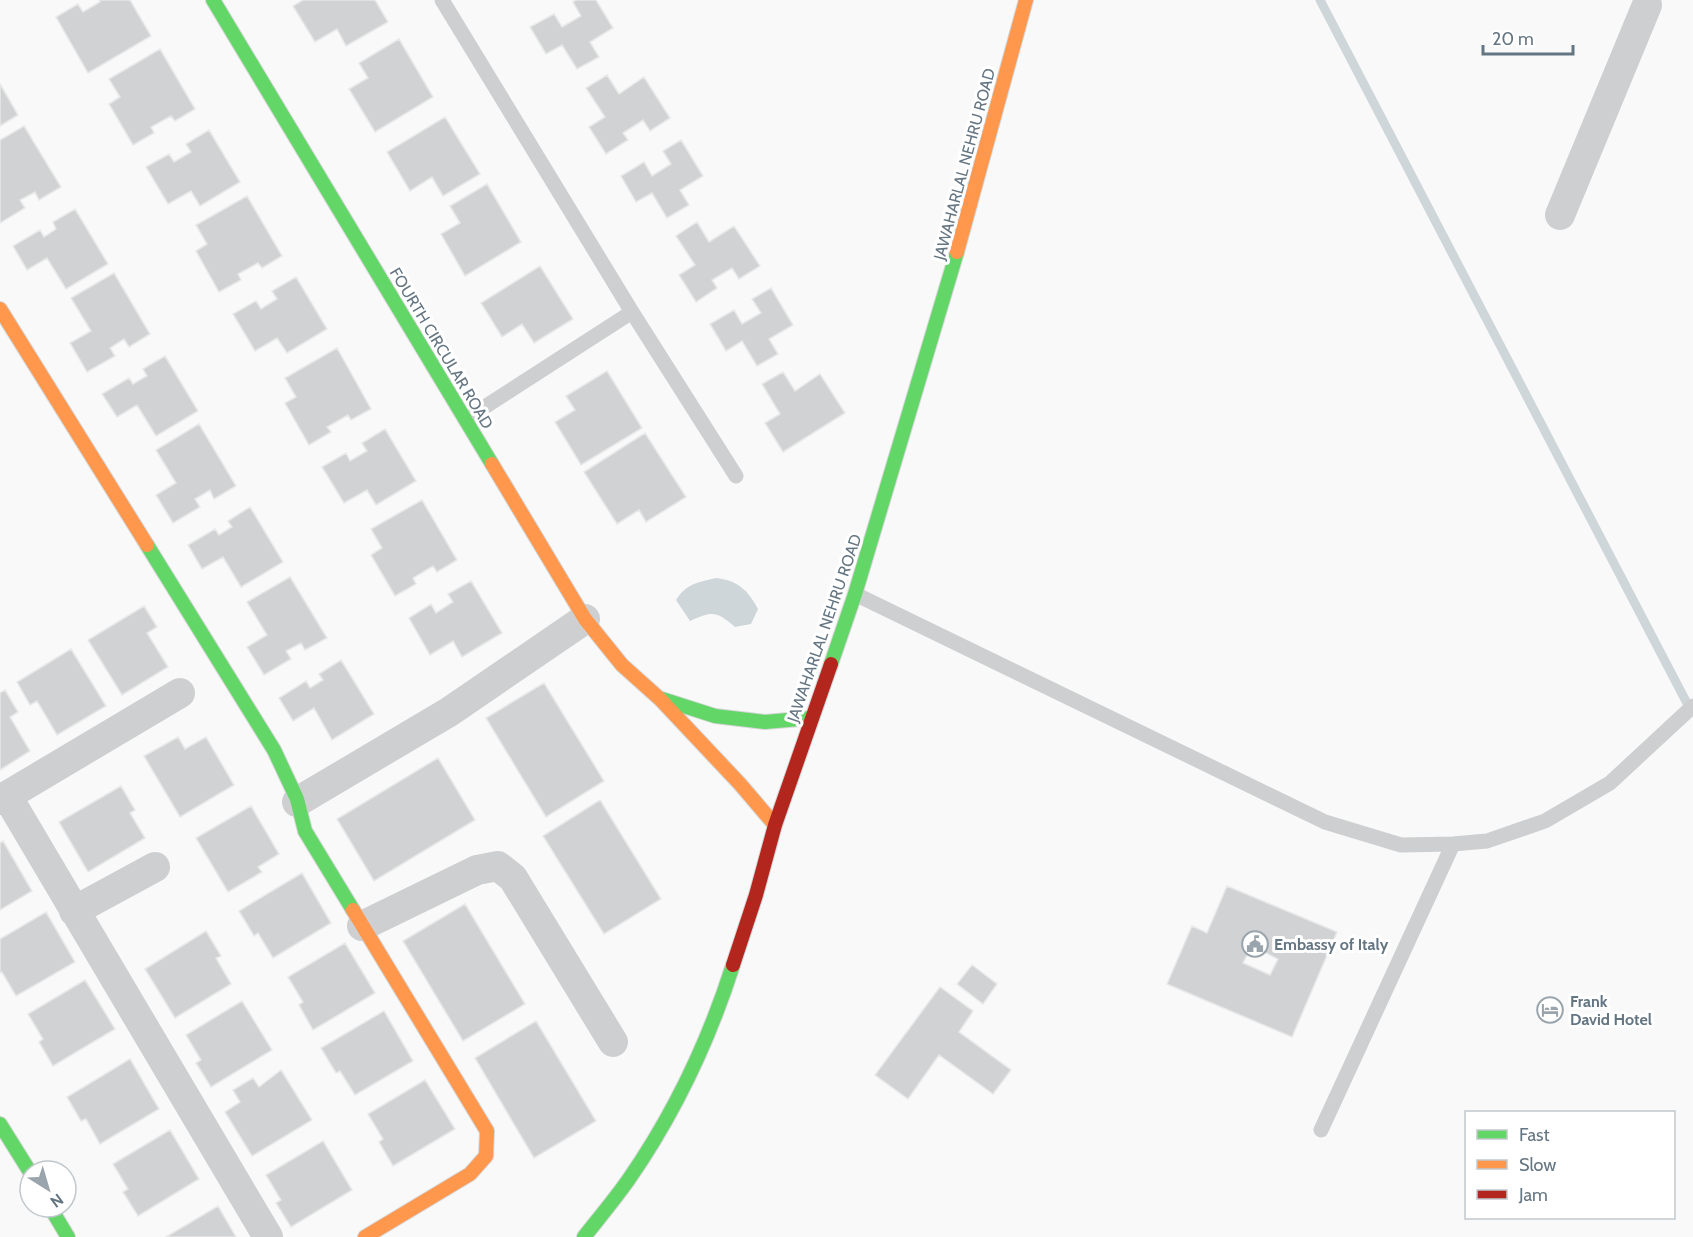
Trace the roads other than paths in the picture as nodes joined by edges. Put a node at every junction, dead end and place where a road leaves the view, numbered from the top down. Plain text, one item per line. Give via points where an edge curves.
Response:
1 (213, 0) edge
2 (442, 0) edge
3 (1026, 0) edge
4 (1646, 2) edge
5 (1560, 215) dead end
6 (0, 309) edge
7 (632, 312) junction
8 (466, 419) junction
9 (736, 476) dead end
10 (855, 594) junction
11 (585, 619) junction
12 (180, 693) dead end
13 (660, 699) junction
14 (1693, 706) edge
15 (811, 717) junction
16 (3, 798) edge
17 (297, 802) junction
18 (775, 825) junction
19 (1453, 844) junction
20 (155, 867) dead end
21 (74, 911) junction
22 (362, 926) junction
23 (613, 1042) dead end
24 (0, 1124) edge
25 (1321, 1130) dead end
26 (22, 1159) edge
27 (57, 1219) edge
28 (68, 1237) edge
29 (268, 1237) edge
30 (365, 1237) edge
31 (584, 1237) edge

1 - 8 street, FOURTH CIRCULAR ROAD
2 - 7 lane
3 - 10 street, JAWAHARLAL NEHRU ROAD via 946,291
4 - 5 street
6 - 17 street via 274,750
7 - 8 lane
7 - 9 lane
8 - 11 street, FOURTH CIRCULAR ROAD
10 - 15 street, JAWAHARLAL NEHRU ROAD
10 - 19 lane via 1325,822 1401,845
11 - 13 street, FOURTH CIRCULAR ROAD via 622,665
11 - 17 street via 449,712
12 - 16 street
13 - 15 street, FOURTH CIRCULAR ROAD via 715,716 765,722
13 - 18 street, FOURTH CIRCULAR ROAD
14 - 19 lane via 1610,783 1545,821 1487,841
15 - 18 street, JAWAHARLAL NEHRU ROAD
16 - 21 street
17 - 22 street via 304,831
18 - 31 street, JAWAHARLAL NEHRU ROAD via 724,994 677,1100 629,1179
19 - 25 lane
20 - 21 street
21 - 29 street
22 - 23 street via 477,870 498,866 513,878
22 - 30 street via 487,1131 486,1156 470,1174
24 - 26 street
27 - 28 street

